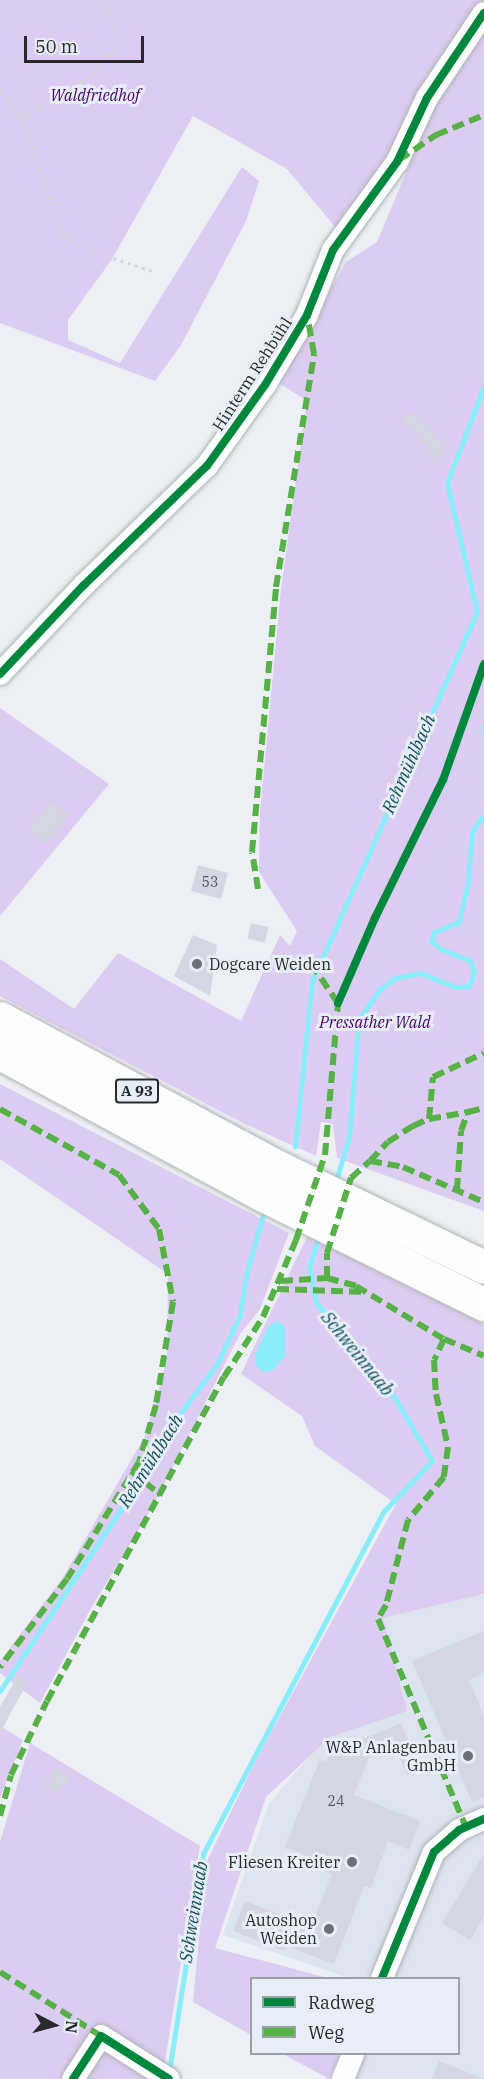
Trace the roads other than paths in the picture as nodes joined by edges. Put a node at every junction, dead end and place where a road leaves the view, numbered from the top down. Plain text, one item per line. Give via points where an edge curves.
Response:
1 (484, 13) edge
2 (0, 674) edge
3 (0, 1018) edge
4 (0, 1053) edge
5 (268, 1179) junction
6 (484, 1267) edge
7 (484, 1304) edge
8 (484, 1819) edge
9 (382, 1977) edge
10 (353, 2055) edge
11 (163, 2075) edge
12 (73, 2079) edge
13 (343, 2079) edge

1 - 2 street, Hinterm Rehbühl via 427,98 397,162 333,250 307,315 265,385 207,466 84,585
3 - 5 highway, A 93
4 - 5 highway, A 93
5 - 6 highway, A 93 via 379,1217
5 - 7 highway, A 93 via 369,1249
8 - 9 street via 459,1830 434,1852
10 - 13 street
11 - 12 street via 101,2036

